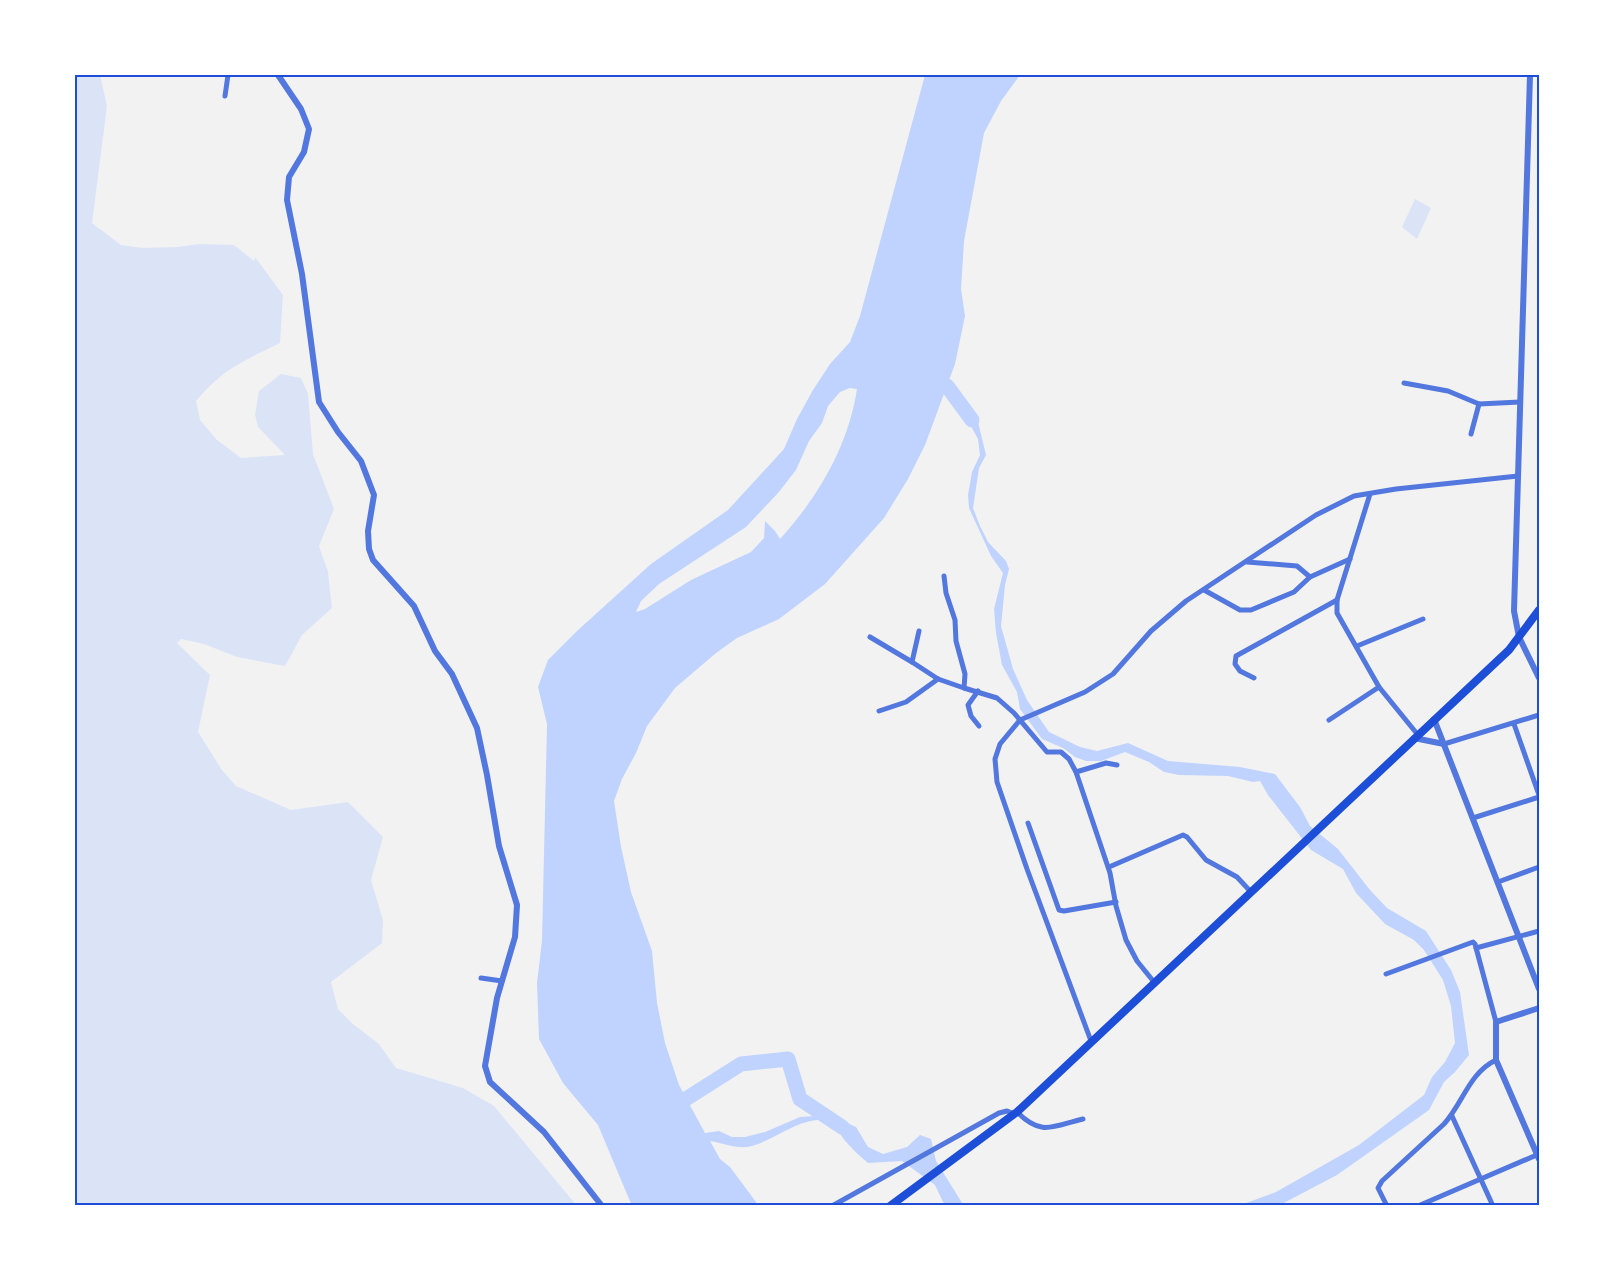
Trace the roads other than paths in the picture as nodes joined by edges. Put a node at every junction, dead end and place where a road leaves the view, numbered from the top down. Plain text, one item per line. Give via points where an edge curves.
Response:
1 (228, 75) edge
2 (278, 75) edge
3 (1530, 75) edge
4 (225, 96) dead end
5 (1404, 383) dead end
6 (1520, 402) junction
7 (1479, 404) junction
8 (1471, 434) dead end
9 (1518, 476) junction
10 (1370, 494) junction
11 (1350, 559) junction
12 (1246, 562) junction
13 (944, 576) dead end
14 (1310, 578) junction
15 (1203, 590) junction
16 (1337, 600) junction
17 (1539, 610) edge
18 (1423, 619) dead end
19 (919, 631) dead end
20 (870, 637) dead end
21 (1519, 638) junction
22 (1357, 646) junction
23 (912, 662) junction
24 (1254, 678) dead end
25 (1539, 678) edge
26 (938, 679) junction
27 (1379, 687) junction
28 (964, 688) junction
29 (978, 691) junction
30 (879, 711) dead end
31 (1539, 715) edge
32 (1020, 720) junction
33 (1329, 720) dead end
34 (1434, 720) junction
35 (1514, 724) junction
36 (979, 726) dead end
37 (1416, 736) junction
38 (1444, 744) junction
39 (1117, 765) dead end
40 (1076, 772) junction
41 (1539, 796) edge
42 (1473, 818) junction
43 (1028, 823) dead end
44 (1108, 867) junction
45 (1539, 867) edge
46 (1498, 882) junction
47 (1251, 892) junction
48 (1116, 902) junction
49 (1539, 931) edge
50 (1519, 937) junction
51 (1476, 948) junction
52 (1386, 974) dead end
53 (481, 978) dead end
54 (502, 981) junction
55 (1154, 982) junction
56 (1539, 989) edge
57 (1539, 1008) edge
58 (1496, 1022) junction
59 (1091, 1041) junction
60 (1496, 1060) junction
61 (1016, 1113) junction
62 (1452, 1116) junction
63 (1083, 1119) dead end
64 (1538, 1156) edge
65 (1481, 1178) junction
66 (602, 1206) edge
67 (832, 1206) edge
68 (890, 1206) edge
69 (1387, 1206) edge
70 (1418, 1206) edge
71 (1493, 1206) edge

1 - 4 street
2 - 54 street via 301,109 309,129 304,152 289,177 287,200 302,274 319,402 361,460 374,495 368,531 373,560 414,606 477,728 499,846 517,905 515,937
3 - 6 street
5 - 7 street via 1448,391
6 - 7 street
6 - 9 street
7 - 8 street
9 - 10 street
9 - 21 street via 1514,611
10 - 11 street
10 - 12 street via 1354,496 1316,514
11 - 14 street
11 - 16 street
12 - 14 street via 1297,566
12 - 15 street
13 - 28 street via 965,674
14 - 15 street via 1294,592 1251,610 1240,610
15 - 32 street via 1151,631 1113,674 1085,692
16 - 22 street via 1337,613
16 - 24 street via 1236,656 1235,664 1240,671
17 - 21 main road
18 - 22 street
19 - 23 street
20 - 23 street
21 - 25 street
21 - 34 main road
22 - 27 street
23 - 26 street
26 - 28 street
26 - 30 street via 906,702
27 - 33 street
27 - 37 street
28 - 29 street
29 - 32 street via 997,699
29 - 36 street via 968,705 970,716
31 - 35 street
32 - 40 street via 1047,752 1064,754
32 - 59 street via 1000,744 995,759 997,782
34 - 37 main road
34 - 38 street
35 - 38 street
35 - 41 street
37 - 38 street
37 - 47 main road
38 - 42 street
39 - 40 street via 1106,763
40 - 44 street
41 - 42 street
42 - 46 street
43 - 48 street via 1059,910
44 - 47 street via 1183,835 1206,860 1237,877
44 - 48 street
45 - 46 street
46 - 50 street
47 - 55 main road
48 - 55 street via 1126,940
49 - 50 street
50 - 51 street
50 - 56 street
51 - 52 street via 1473,942
51 - 58 street
53 - 54 street
54 - 66 street via 485,1066 490,1082 549,1138
55 - 59 main road
57 - 58 street
58 - 60 street
59 - 61 main road
60 - 62 street via 1473,1078
60 - 64 street
61 - 63 street via 1033,1126 1047,1128
61 - 67 street via 999,1113
61 - 68 main road
62 - 65 street
62 - 69 street via 1389,1173 1378,1188
64 - 65 street
65 - 70 street
65 - 71 street

